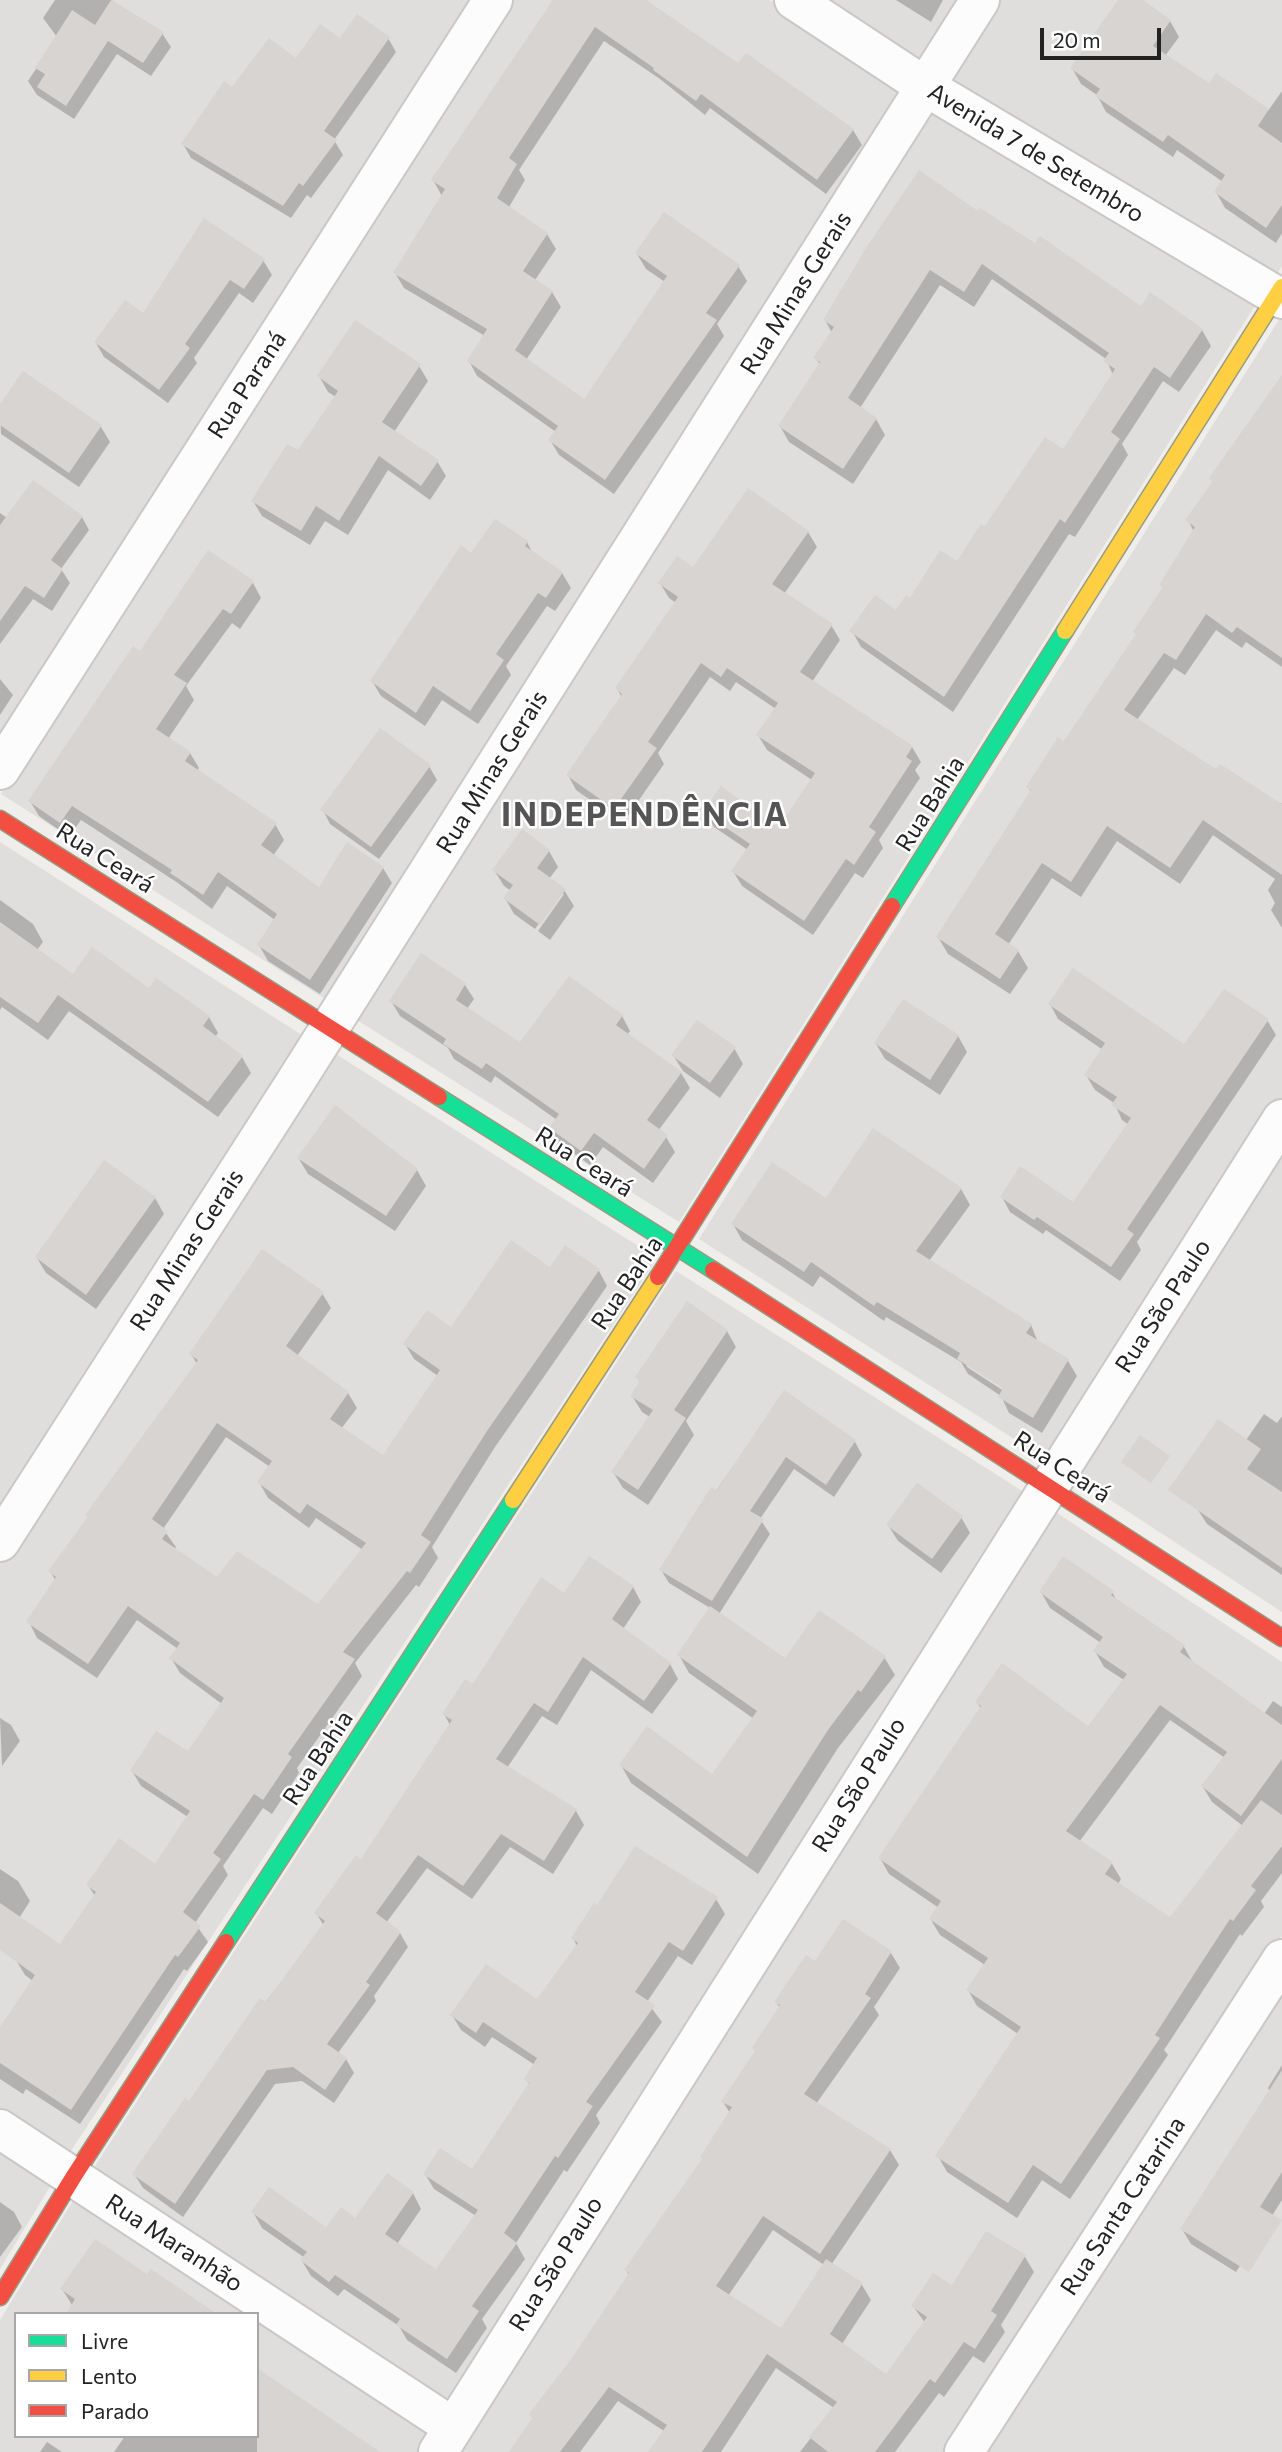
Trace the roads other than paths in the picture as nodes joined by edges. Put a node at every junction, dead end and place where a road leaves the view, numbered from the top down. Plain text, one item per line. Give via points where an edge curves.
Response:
1 (493, 0) edge
2 (794, 0) edge
3 (980, 0) edge
4 (926, 87) junction
5 (1280, 294) edge
6 (0, 770) edge
7 (0, 819) edge
8 (329, 1026) junction
9 (1282, 1119) edge
10 (677, 1248) junction
11 (1048, 1485) junction
12 (0, 1542) edge
13 (1282, 1638) edge
14 (1282, 1959) edge
15 (0, 2129) edge
16 (74, 2176) junction
17 (0, 2297) edge
18 (445, 2440) edge
19 (964, 2452) edge

1 - 6 street, Rua Paraná
2 - 4 street, Avenida 7 de Setembro
3 - 4 street, Rua Minas Gerais
4 - 5 street, Avenida 7 de Setembro
4 - 8 street, Rua Minas Gerais
5 - 10 street, Rua Bahia
7 - 8 street, Rua Ceará
8 - 10 street, Rua Ceará
8 - 12 street, Rua Minas Gerais
9 - 11 street, Rua São Paulo
10 - 11 street, Rua Ceará
10 - 16 street, Rua Bahia
11 - 13 street, Rua Ceará
11 - 18 street, Rua São Paulo
14 - 19 street, Rua Santa Catarina
15 - 16 street, Rua Maranhão
16 - 17 street, Rua Bahia
16 - 18 street, Rua Maranhão

